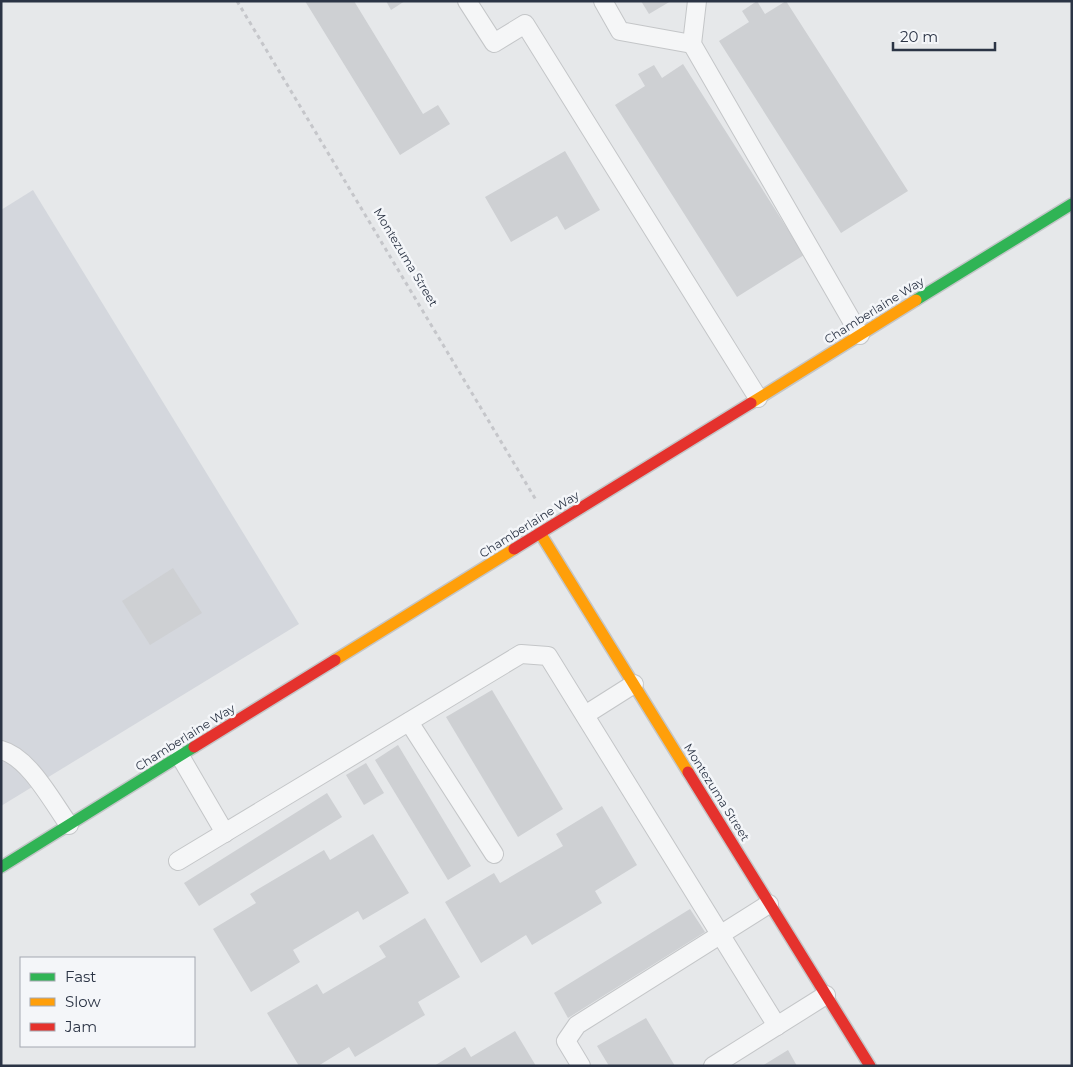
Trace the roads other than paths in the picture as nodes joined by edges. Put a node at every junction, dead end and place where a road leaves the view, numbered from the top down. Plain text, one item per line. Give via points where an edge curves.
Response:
1 (467, 1) edge
2 (603, 1) edge
3 (697, 1) edge
4 (692, 44) junction
5 (1072, 204) edge
6 (860, 335) junction
7 (758, 398) junction
8 (540, 533) junction
9 (634, 684) junction
10 (585, 715) junction
11 (409, 722) junction
12 (1, 750) edge
13 (180, 756) junction
14 (69, 825) junction
15 (225, 833) junction
16 (494, 854) dead end
17 (178, 861) dead end
18 (1, 867) edge
19 (769, 904) junction
20 (722, 934) junction
21 (826, 995) junction
22 (777, 1026) junction
23 (581, 1066) edge
24 (712, 1066) edge
25 (870, 1066) edge

1 - 7 lane via 494,43 525,24
2 - 4 lane via 620,30
3 - 4 lane
4 - 6 lane
5 - 6 street, Chamberlaine Way
6 - 7 street, Chamberlaine Way
7 - 8 street, Chamberlaine Way
8 - 9 street, Montezuma Street
8 - 13 street, Chamberlaine Way
9 - 10 lane
9 - 19 street, Montezuma Street
10 - 11 lane via 548,656 521,654
10 - 20 lane
11 - 15 lane
11 - 16 lane
12 - 14 lane via 27,766
13 - 14 street, Chamberlaine Way
13 - 15 lane
14 - 18 street, Chamberlaine Way
15 - 17 lane
19 - 20 lane
19 - 21 street, Montezuma Street
20 - 22 lane
20 - 23 lane via 577,1025 566,1041
21 - 22 lane
21 - 25 street, Montezuma Street
22 - 24 lane

